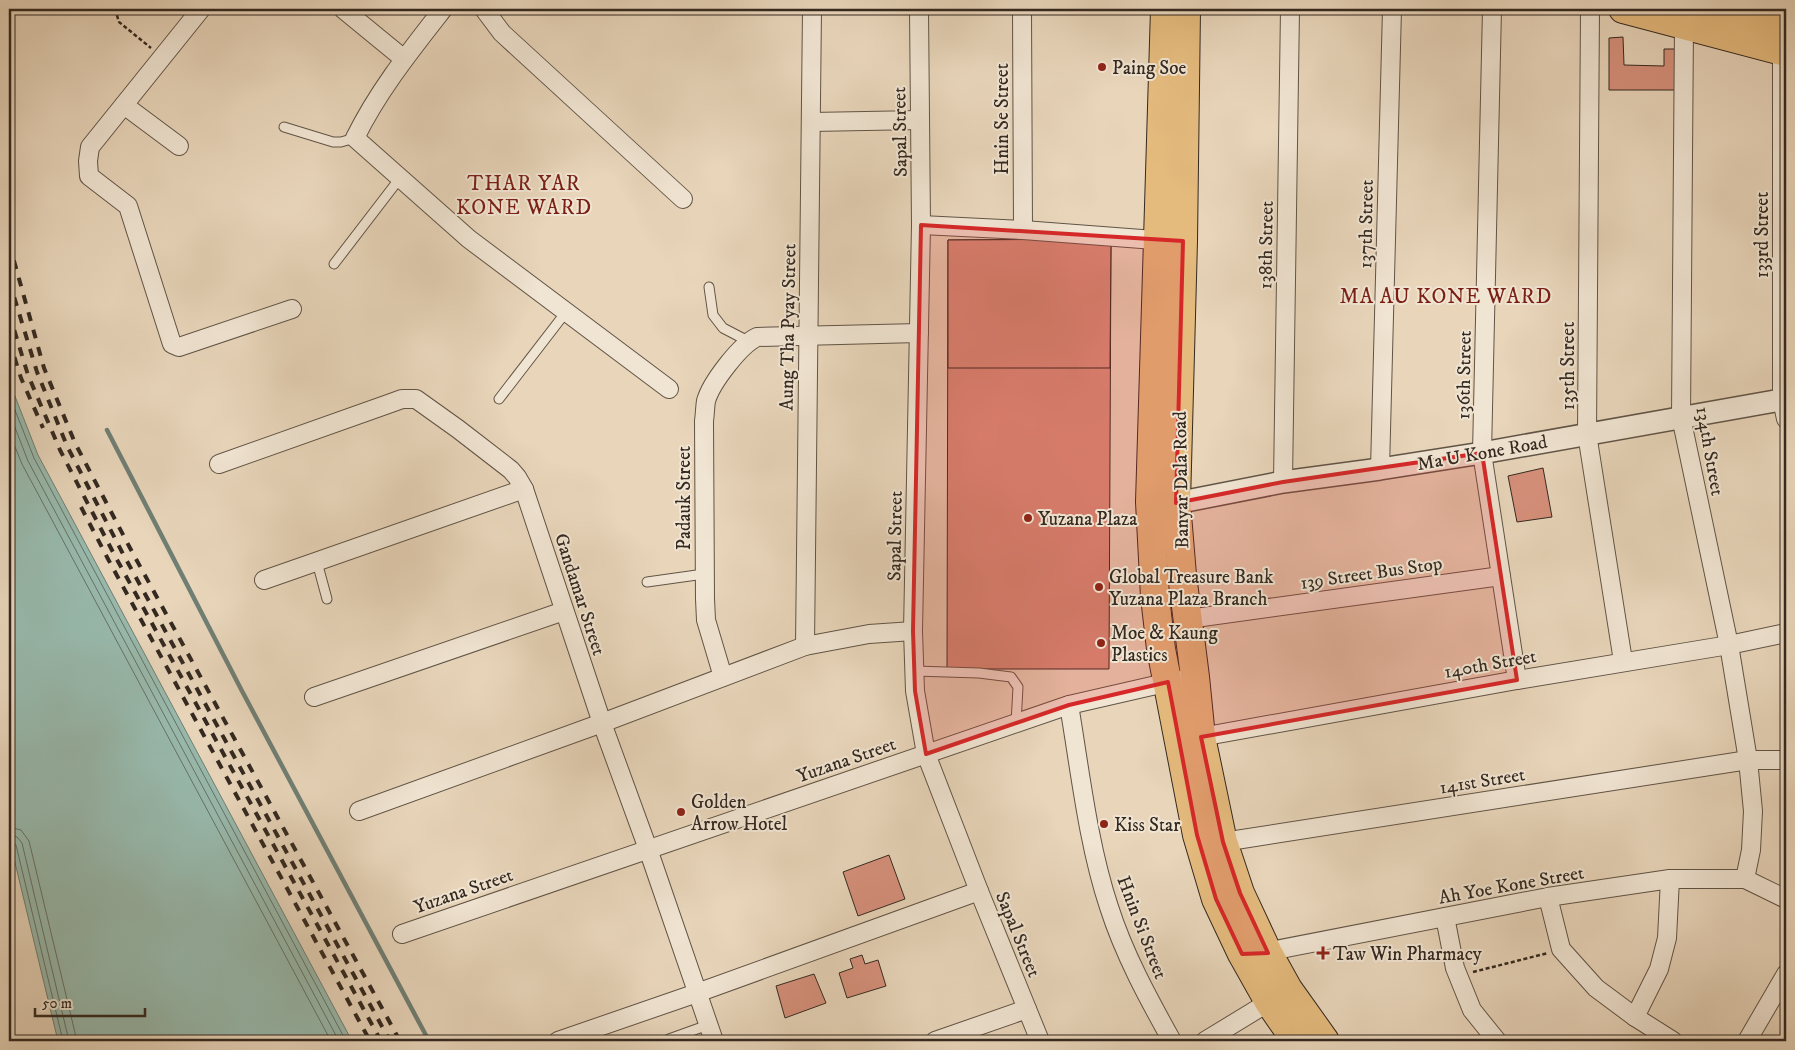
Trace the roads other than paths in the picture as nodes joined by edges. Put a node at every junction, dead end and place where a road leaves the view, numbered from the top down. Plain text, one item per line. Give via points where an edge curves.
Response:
1 (201, 9) edge
2 (343, 9) edge
3 (443, 9) edge
4 (484, 9) edge
5 (812, 9) edge
6 (919, 9) edge
7 (1022, 9) edge
8 (1165, 9) edge
9 (1186, 9) edge
10 (1290, 9) edge
11 (1392, 9) edge
12 (1492, 9) edge
13 (1590, 9) edge
14 (1623, 9) edge
15 (1714, 9) edge
16 (1786, 9) edge
17 (1755, 19) junction
18 (1684, 25) junction
19 (1785, 43) edge
20 (404, 59) junction
21 (124, 105) junction
22 (920, 120) junction
23 (811, 122) junction
24 (284, 126) dead end
25 (355, 138) junction
26 (179, 146) dead end
27 (400, 178) junction
28 (683, 199) dead end
29 (921, 225) junction
30 (1023, 230) junction
31 (1170, 241) junction
32 (334, 264) dead end
33 (709, 286) dead end
34 (292, 309) dead end
35 (566, 312) junction
36 (919, 333) junction
37 (808, 334) junction
38 (752, 339) junction
39 (669, 389) dead end
40 (499, 399) dead end
41 (1785, 406) edge
42 (1681, 418) junction
43 (1587, 434) junction
44 (1482, 453) junction
45 (219, 464) dead end
46 (1380, 469) junction
47 (1283, 482) junction
48 (524, 489) junction
49 (1176, 503) junction
50 (317, 562) junction
51 (704, 574) junction
52 (1500, 576) junction
53 (264, 580) dead end
54 (647, 582) dead end
55 (327, 600) dead end
56 (564, 611) junction
57 (1188, 619) junction
58 (913, 631) junction
59 (1786, 633) edge
60 (1729, 645) junction
61 (805, 646) junction
62 (1623, 662) junction
63 (914, 671) junction
64 (722, 677) junction
65 (1195, 677) junction
66 (1517, 680) junction
67 (1168, 682) junction
68 (314, 697) dead end
69 (1069, 705) junction
70 (602, 723) junction
71 (1016, 723) junction
72 (1201, 737) junction
73 (926, 754) junction
74 (1748, 760) junction
75 (1786, 760) edge
76 (359, 811) dead end
77 (1223, 842) junction
78 (648, 849) junction
79 (1670, 879) junction
80 (1745, 879) junction
81 (978, 891) junction
82 (1548, 897) junction
83 (1786, 899) edge
84 (1445, 917) junction
85 (402, 934) dead end
86 (1255, 954) junction
87 (1786, 974) edge
88 (697, 993) junction
89 (1269, 1002) junction
90 (1027, 1009) junction
91 (1635, 1017) junction
92 (711, 1033) edge
93 (668, 1039) dead end
94 (558, 1041) edge
95 (934, 1041) edge
96 (1040, 1041) edge
97 (1172, 1041) edge
98 (1205, 1041) edge
99 (1296, 1041) edge
100 (1324, 1041) edge
101 (1497, 1041) edge
102 (1673, 1041) edge
103 (1747, 1041) edge

1 - 21 street
2 - 20 street
3 - 20 street
4 - 28 street via 502,34
5 - 23 street, Aung Tha Pyay Street
6 - 22 street, Sapal Street
7 - 30 street, Hnin Se Street
8 - 31 main road, Banyar Dala Road
9 - 31 main road, Banyar Dala Road
10 - 47 street, 138th Street
11 - 46 street, 137th Street
12 - 44 street, 136th Street
13 - 43 street, 135th Street
14 - 18 main road
15 - 17 main road
16 - 17 main road
17 - 19 main road
18 - 19 main road
18 - 42 street, 134th Street
19 - 41 street, 133rd Street
20 - 25 street via 367,112
21 - 26 street
21 - 34 street via 90,147 87,169 89,176 128,206 172,344 179,347
22 - 23 street
22 - 29 street, Sapal Street
23 - 37 street, Aung Tha Pyay Street
24 - 25 lane via 333,142
25 - 27 street
27 - 32 lane
27 - 35 street via 469,239
29 - 30 street
29 - 36 street, Sapal Street
30 - 31 street
31 - 49 main road, Banyar Dala Road
31 - 67 main road, Banyar Dala Road via 1150,502 1155,597
33 - 38 lane via 713,315 723,328
35 - 39 street
35 - 40 lane
36 - 37 street
36 - 58 street, Sapal Street
37 - 38 street
37 - 61 street, Aung Tha Pyay Street
38 - 51 street, Padauk Street via 727,365 707,399 704,420
41 - 42 street, Ma U Kone Road
42 - 43 street, Ma U Kone Road
42 - 60 street, 134th Street
43 - 44 street, Ma U Kone Road
43 - 62 street, 135th Street
44 - 46 street, Ma U Kone Road
44 - 52 street, 136th Street
45 - 48 street, Gandamar Street via 402,399 416,400 511,470
46 - 47 street, Ma U Kone Road
47 - 49 street, Ma U Kone Road
48 - 50 street
48 - 56 street, Gandamar Street
49 - 57 main road, Banyar Dala Road
50 - 53 street
50 - 55 lane
51 - 54 lane
51 - 64 street, Padauk Street via 706,620
52 - 57 street, 139 Street Bus Stop
52 - 66 street, 136th Street
56 - 68 street
56 - 70 street, Gandamar Street
57 - 65 main road, Banyar Dala Road
58 - 61 street via 869,634
58 - 63 street, Sapal Street
59 - 60 street, 140th Street
60 - 62 street, 140th Street
60 - 74 street, 134th Street
61 - 64 street
62 - 66 street, 140th Street
63 - 71 lane via 1012,677 1018,687
63 - 73 street, Sapal Street
64 - 70 street
65 - 67 street, Yuzana Street
65 - 72 main road, Banyar Dala Road
66 - 72 street, 140th Street
67 - 69 street, Yuzana Street
67 - 86 main road, Banyar Dala Road via 1197,835 1216,899
69 - 71 street, Yuzana Street
69 - 97 street, Hnin Si Street via 1095,854 1108,907 1131,965
70 - 76 street
70 - 78 street, Gandamar Street
71 - 73 street, Yuzana Street
72 - 77 main road, Banyar Dala Road
73 - 78 street, Yuzana Street
73 - 81 street, Sapal Street
74 - 75 street, 141st Street
74 - 77 street, 141st Street
74 - 80 street, 134th Street via 1753,811 1751,850
77 - 86 main road, Banyar Dala Road
78 - 85 street, Yuzana Street
78 - 88 street, Gandamar Street
79 - 80 street, Ah Yoe Kone Street
79 - 82 street, Ah Yoe Kone Street
79 - 91 street via 1668,938 1659,968
80 - 83 street, Ah Yoe Kone Street
81 - 88 street
81 - 90 street, Sapal Street
82 - 84 street, Ah Yoe Kone Street
82 - 91 street via 1561,949 1596,988
84 - 86 street, Ah Yoe Kone Street
84 - 101 street via 1455,968 1472,1010
86 - 89 main road, Banyar Dala Road
86 - 100 main road, Banyar Dala Road via 1288,989
87 - 103 street
88 - 92 street, Gandamar Street
88 - 94 street
89 - 98 street
89 - 99 main road, Banyar Dala Road
90 - 95 street
90 - 96 street, Sapal Street
91 - 102 street
92 - 93 lane

